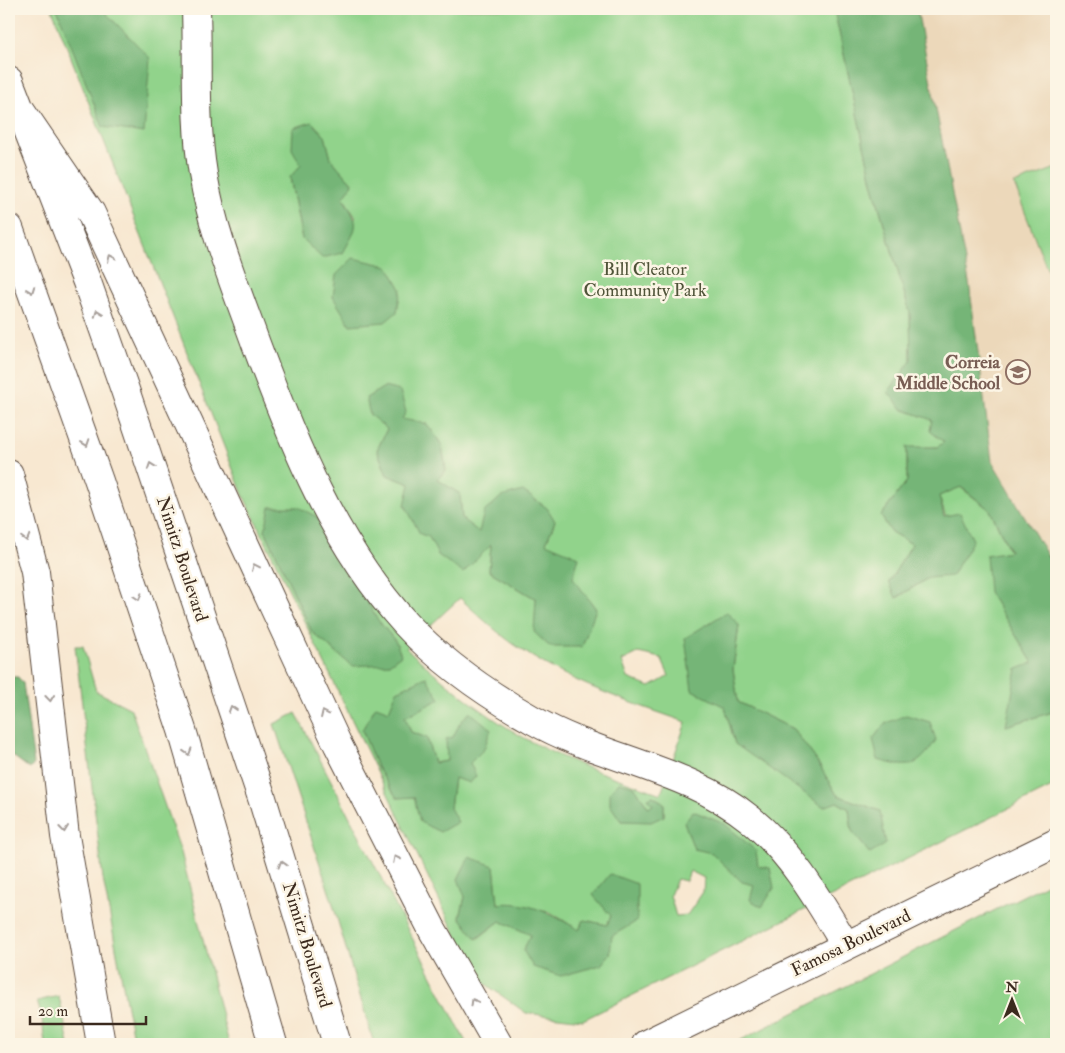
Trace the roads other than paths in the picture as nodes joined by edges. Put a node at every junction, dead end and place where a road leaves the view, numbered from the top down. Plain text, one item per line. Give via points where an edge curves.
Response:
1 (196, 9) edge
2 (9, 80) edge
3 (20, 110) junction
4 (9, 228) edge
5 (9, 474) edge
6 (1056, 843) edge
7 (846, 946) junction
8 (101, 1044) edge
9 (273, 1044) edge
10 (337, 1044) edge
11 (498, 1044) edge
12 (646, 1044) edge

1 - 7 main road via 197,111 203,173 213,222 302,460 349,548 406,624 450,664 494,697 576,742 679,780 750,818 803,877
2 - 3 main road, Nimitz Boulevard
10 -> 3 main road, Nimitz Boulevard via 262,798 134,417 87,282
11 -> 3 main road via 432,929 338,745 91,213
4 -> 9 main road via 99,481 182,730
5 -> 8 main road via 35,572 65,836
6 - 7 main road, Famosa Boulevard
7 - 12 main road, Famosa Boulevard

